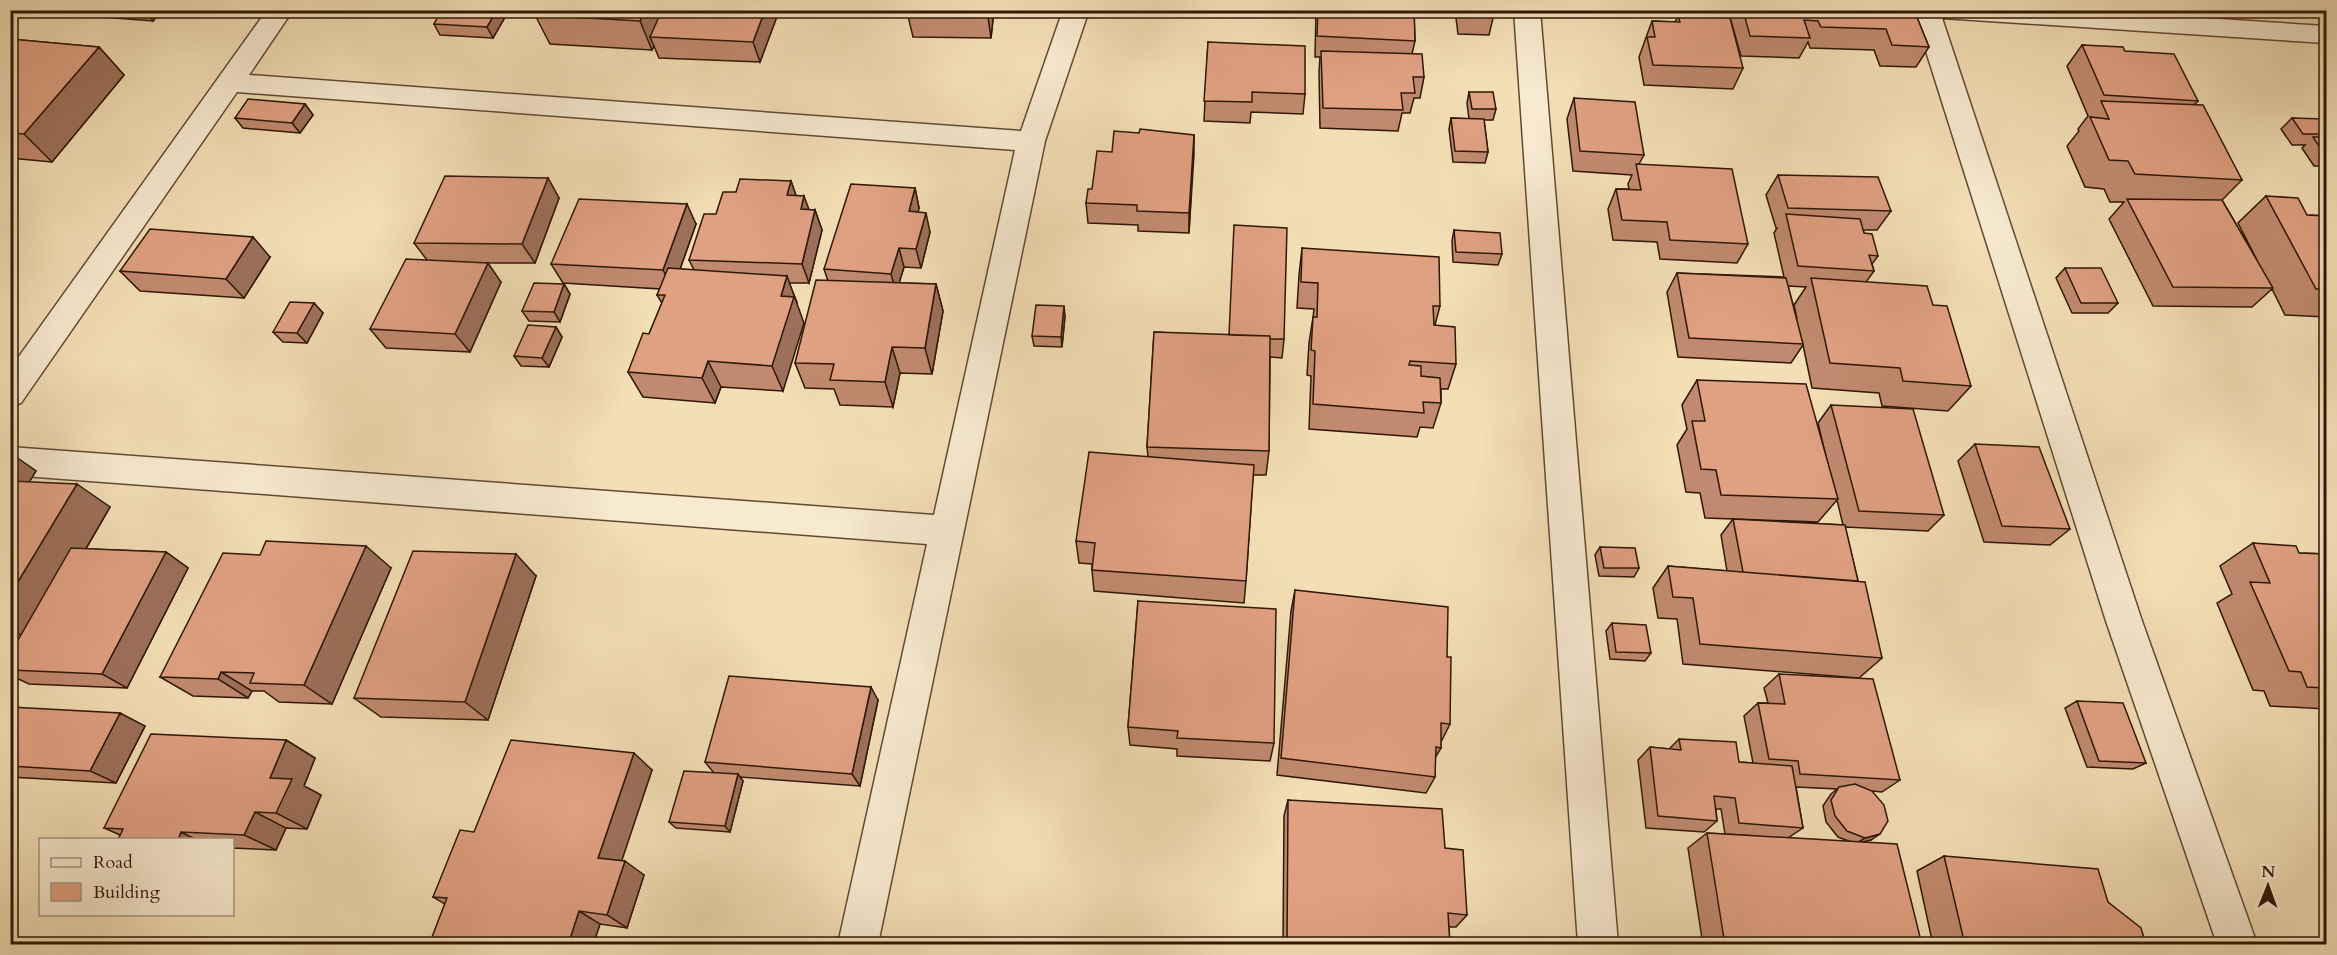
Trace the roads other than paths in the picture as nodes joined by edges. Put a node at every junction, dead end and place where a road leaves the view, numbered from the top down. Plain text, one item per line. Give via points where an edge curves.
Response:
1 (281, 10) edge
2 (1076, 10) edge
3 (1527, 10) edge
4 (1926, 10) edge
5 (1938, 10) edge
6 (2326, 34) edge
7 (231, 83) junction
8 (1031, 141) junction
9 (10, 394) edge
10 (10, 460) edge
11 (948, 531) junction
12 (858, 945) edge
13 (1598, 945) edge
14 (2237, 945) edge

1 - 7 street
2 - 8 street
3 - 13 street
4 - 14 street via 2124,621
5 - 6 street
7 - 8 street
7 - 9 street
8 - 11 street
10 - 11 street
11 - 12 street

